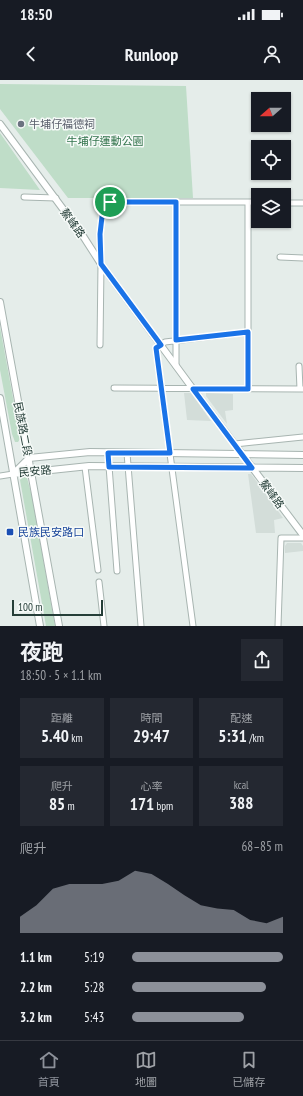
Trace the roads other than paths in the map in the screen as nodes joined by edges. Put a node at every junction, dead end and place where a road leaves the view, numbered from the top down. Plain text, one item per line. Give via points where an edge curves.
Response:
1 (0, 124) edge
2 (24, 197) dead end
3 (56, 198) junction
4 (176, 202) junction
5 (248, 202) joint
6 (291, 203) edge
7 (303, 203) edge
8 (280, 257) dead end
9 (303, 258) edge
10 (101, 264) junction
11 (0, 302) edge
12 (248, 332) junction
13 (176, 340) junction
14 (100, 345) dead end
15 (161, 345) junction
16 (176, 366) junction
17 (298, 366) dead end
18 (114, 388) dead end
19 (162, 388) junction
20 (193, 389) junction
21 (248, 389) junction
22 (302, 389) edge
23 (0, 398) edge
24 (303, 437) edge
25 (235, 444) junction
26 (108, 453) junction
27 (127, 453) junction
28 (170, 453) junction
29 (242, 454) junction
30 (303, 455) edge
31 (29, 458) junction
32 (85, 467) junction
33 (109, 467) junction
34 (128, 467) junction
35 (172, 467) junction
36 (252, 468) junction
37 (303, 468) edge
38 (32, 472) junction
39 (13, 474) junction
40 (0, 476) edge
41 (303, 536) edge
42 (98, 570) dead end
43 (117, 571) dead end
44 (99, 582) dead end
45 (40, 626) edge
46 (59, 626) edge
47 (104, 626) edge
48 (140, 626) edge
49 (193, 626) edge
50 (278, 626) edge

1 - 3 street, 鰲峰路
2 - 3 street
3 - 10 street, 鰲峰路
4 - 5 street
4 - 10 street via 110,202 103,208 100,234
4 - 13 street
5 - 12 street
6 - 7 street
8 - 9 street
10 - 14 street
10 - 15 street, 鰲峰路
11 - 31 street, 民族路二段
12 - 13 street
12 - 21 street
13 - 15 street
13 - 16 street
15 - 16 street, 鰲峰路
15 - 19 street via 156,348
16 - 20 street, 鰲峰路
17 - 22 street
18 - 19 street
19 - 20 street
19 - 28 street
20 - 21 street
20 - 25 street, 鰲峰路
21 - 22 street
23 - 39 street, 民族路二段
24 - 25 street
25 - 29 street, 鰲峰路
26 - 27 street, 民安路
26 - 31 street, 民安路 via 90,452
26 - 33 street
27 - 28 street, 民安路
27 - 34 street
28 - 29 street, 民安路
28 - 35 street
29 - 30 street, 民安路
29 - 36 street, 鰲峰路
31 - 38 street, 民族路二段
31 - 39 street, 民安路
32 - 33 street, 民安路
32 - 38 street, 民安路
32 - 42 street
33 - 34 street, 民安路
33 - 43 street
34 - 35 street, 民安路
34 - 48 street
35 - 36 street, 民安路
35 - 49 street
36 - 37 street, 民安路
36 - 41 street, 鰲峰路
38 - 39 street, 民安路
38 - 46 street, 民族路二段
39 - 40 street
39 - 45 street, 民族路二段
41 - 50 street via 281,538
44 - 47 street

